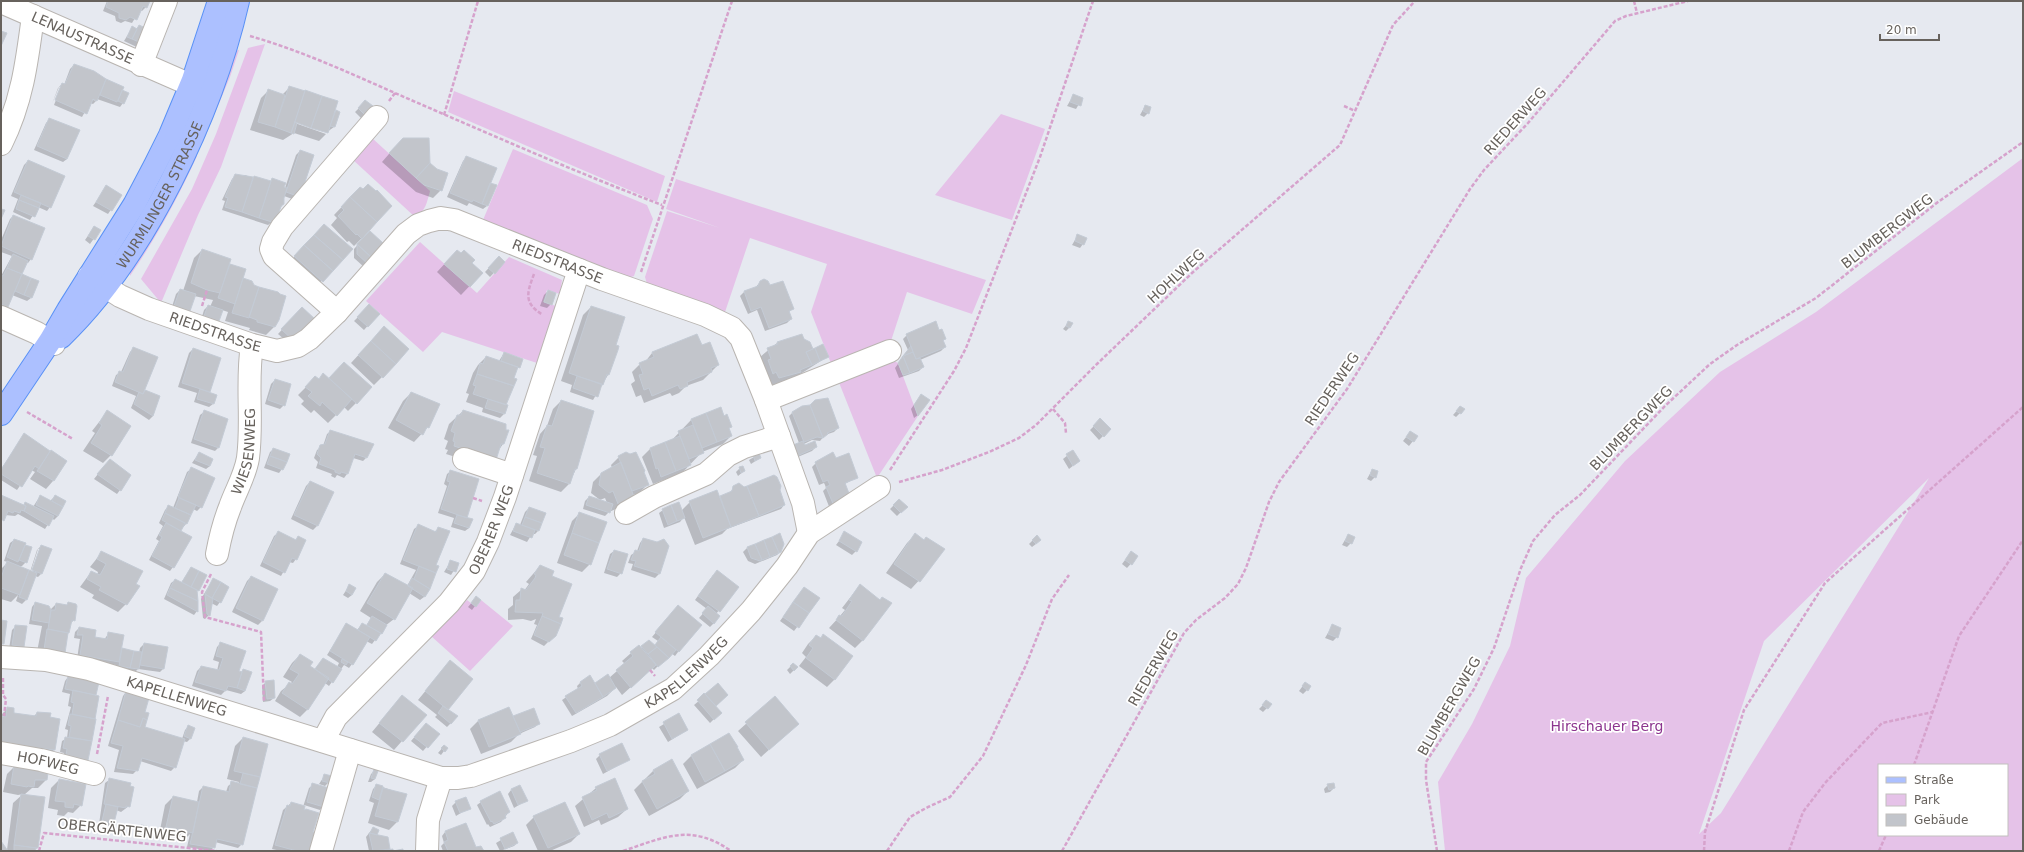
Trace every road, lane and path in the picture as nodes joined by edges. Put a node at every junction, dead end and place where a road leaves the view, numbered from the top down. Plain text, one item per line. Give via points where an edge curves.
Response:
1 (166, 1) edge
2 (219, 1) edge
3 (238, 1) edge
4 (478, 1) edge
5 (732, 1) edge
6 (1093, 1) edge
7 (1415, 1) edge
8 (1634, 1) edge
9 (1688, 1) edge
10 (1, 2) edge
11 (1637, 13) junction
12 (33, 16) junction
13 (245, 35) dead end
14 (141, 64) junction
15 (200, 90) junction
16 (1344, 106) dead end
17 (1354, 111) junction
18 (444, 114) junction
19 (377, 117) dead end
20 (2023, 142) edge
21 (1, 144) edge
22 (662, 205) junction
23 (542, 254) junction
24 (579, 270) junction
25 (98, 282) junction
26 (206, 290) dead end
27 (635, 292) junction
28 (203, 302) dead end
29 (337, 312) junction
30 (1, 318) edge
31 (562, 322) junction
32 (52, 343) junction
33 (252, 345) junction
34 (890, 351) dead end
35 (766, 400) junction
36 (5, 407) edge
37 (2023, 407) edge
38 (1054, 409) junction
39 (1066, 433) dead end
40 (779, 436) junction
41 (73, 439) dead end
42 (464, 459) dead end
43 (512, 475) junction
44 (879, 487) junction
45 (473, 498) dead end
46 (478, 499) dead end
47 (626, 513) dead end
48 (809, 533) junction
49 (2023, 540) edge
50 (217, 554) joint
51 (1069, 575) dead end
52 (2, 657) edge
53 (111, 675) junction
54 (1933, 712) junction
55 (4, 716) dead end
56 (264, 724) junction
57 (323, 742) junction
58 (350, 750) junction
59 (1, 753) edge
60 (1914, 764) edge
61 (94, 774) joint
62 (441, 778) junction
63 (1886, 836) edge
64 (39, 851) edge
65 (217, 851) edge
66 (321, 851) edge
67 (426, 851) edge
68 (623, 851) edge
69 (731, 851) edge
70 (887, 851) edge
71 (1062, 851) edge
72 (1437, 851) edge
73 (1704, 851) edge
74 (1789, 851) edge
75 (1879, 851) edge

1 - 14 street, LENAUSTRASSE
2 - 15 main road, WURMLINGER STRASSE
3 - 15 main road, WURMLINGER STRASSE via 226,48
4 - 18 path
5 - 22 path
6 - 44 path via 1040,157 966,348 954,372
7 - 17 path, HOHLWEG via 1393,25
8 - 11 path
9 - 11 path, RIEDERWEG
10 - 12 street, LENAUSTRASSE
11 - 71 path, RIEDERWEG via 1615,22 1600,37 1470,189 1347,389 1279,482 1238,584 1225,598 1196,620 1180,639
12 - 14 street, LENAUSTRASSE
12 - 21 street via 24,82
13 - 18 path via 329,63
14 - 15 street, LENAUSTRASSE
15 - 25 main road, WURMLINGER STRASSE via 170,135
16 - 17 path
17 - 38 path, HOHLWEG via 1340,145 1192,273
18 - 22 path
19 - 29 street via 308,194 273,242 274,256
20 - 72 path, BLUMBERGWEG via 1938,202 1816,298 1710,364 1665,406 1580,495 1555,515 1533,541 1521,568 1494,648 1474,689 1426,762 1426,780
22 - 27 path
23 - 24 street, RIEDSTRASSE
23 - 29 street, RIEDSTRASSE via 454,220 441,218 429,221 406,234
23 - 31 path via 528,298 536,311
24 - 27 street, RIEDSTRASSE
24 - 31 street, OBERER WEG
25 - 32 main road, WURMLINGER STRASSE
25 - 33 street, RIEDSTRASSE via 149,309
26 - 28 path
27 - 35 street, RIEDSTRASSE via 722,321 732,328 741,338
29 - 33 street, RIEDSTRASSE via 298,346 277,351
30 - 32 street via 37,333
31 - 43 street, OBERER WEG
32 - 36 main road, WURMLINGER STRASSE
33 - 50 street, WIESENWEG via 248,384 250,430 247,460 244,475 224,522
34 - 35 street
35 - 40 street, RIEDSTRASSE
36 - 41 path
37 - 73 path via 1825,583 1744,710 1705,832
38 - 39 path via 1066,423
38 - 44 path, HOHLWEG via 1036,426 1006,445 942,470
40 - 47 street via 728,455 706,474 654,497
40 - 48 street, RIEDSTRASSE via 803,503
42 - 43 street
43 - 57 street, OBERER WEG via 494,527 474,571 449,603 336,717
44 - 48 street, KAPELLENWEG
45 - 46 path
48 - 62 street, KAPELLENWEG via 787,566 751,611 709,656 673,688 633,713 571,741 471,776
49 - 54 path via 1959,636
50 - 56 path via 213,570 202,592 205,617 260,632
51 - 70 path via 1052,599 1026,665 982,756 966,780 950,797 910,817
52 - 53 street, KAPELLENWEG via 64,663
52 - 55 path via 3,695 6,699
53 - 56 street, KAPELLENWEG
53 - 61 path
54 - 60 path
54 - 74 path via 1882,723 1825,782 1803,812
56 - 57 street, KAPELLENWEG
57 - 58 street, KAPELLENWEG
58 - 62 street, KAPELLENWEG
58 - 66 street
59 - 61 street, HOFWEG
62 - 67 street via 428,820
63 - 75 path
64 - 65 path, OBERGÄRTENWEG via 44,832
68 - 69 path via 682,834 699,834

